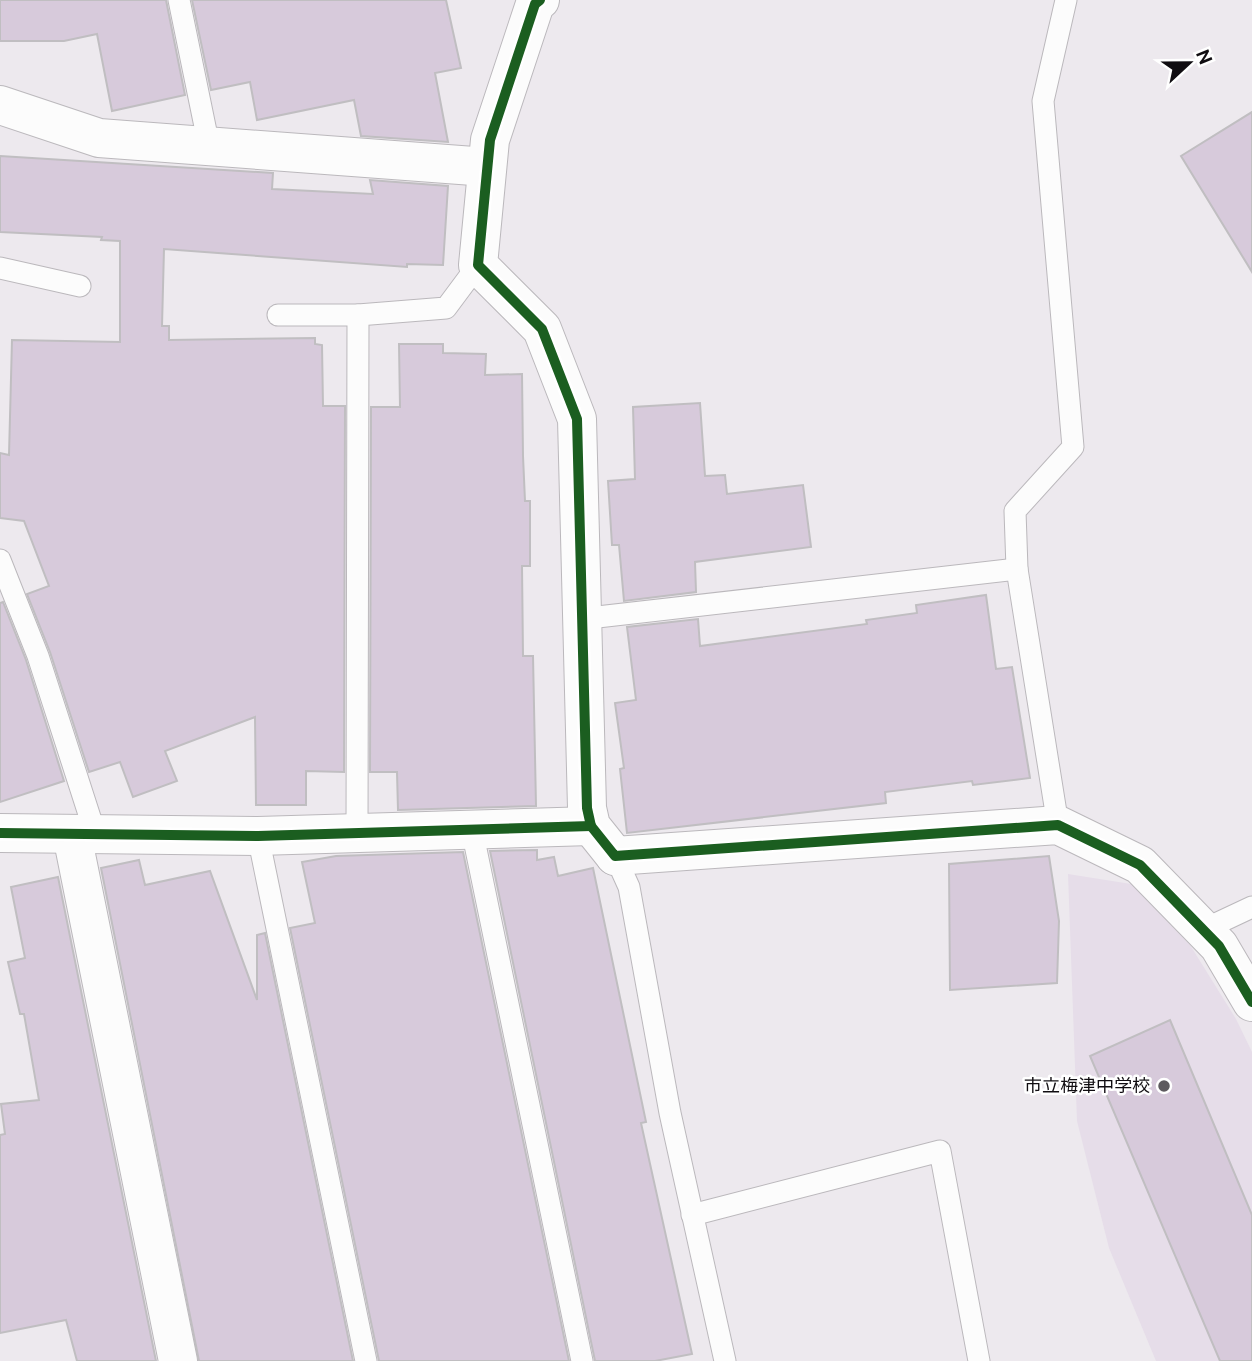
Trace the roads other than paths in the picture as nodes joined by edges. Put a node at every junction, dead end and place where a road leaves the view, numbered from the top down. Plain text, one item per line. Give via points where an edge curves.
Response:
1 (179, 0) edge
2 (540, 0) edge
3 (1066, 0) edge
4 (0, 104) edge
5 (209, 146) junction
6 (487, 167) junction
7 (478, 265) junction
8 (0, 268) edge
9 (80, 285) dead end
10 (278, 315) dead end
11 (358, 315) junction
12 (0, 560) edge
13 (1017, 569) junction
14 (580, 619) junction
15 (1058, 825) junction
16 (591, 826) junction
17 (472, 830) junction
18 (0, 833) edge
19 (358, 833) junction
20 (84, 835) junction
21 (258, 836) junction
22 (615, 856) junction
23 (1252, 906) edge
24 (1203, 930) junction
25 (1252, 1002) edge
26 (692, 1215) junction
27 (178, 1361) edge
28 (366, 1361) edge
29 (582, 1361) edge
30 (725, 1361) edge
31 (979, 1361) edge

1 - 5 lane
2 - 6 street via 490,140
3 - 13 lane via 1043,101 1073,447 1015,511
4 - 5 street via 99,138
5 - 6 street
6 - 7 street
7 - 11 lane via 446,308
7 - 14 street via 542,329 577,419
8 - 9 lane
10 - 11 lane
11 - 19 lane
12 - 20 lane via 38,656
13 - 14 lane
13 - 15 lane
14 - 16 street
15 - 22 street
15 - 24 street via 1140,865
16 - 17 street
16 - 22 street
17 - 19 street
17 - 29 lane
18 - 20 street
19 - 21 street
20 - 21 street
20 - 27 street
21 - 28 lane
22 - 26 lane via 629,887
23 - 24 lane
24 - 25 street via 1219,946
26 - 30 lane
26 - 31 lane via 940,1151

